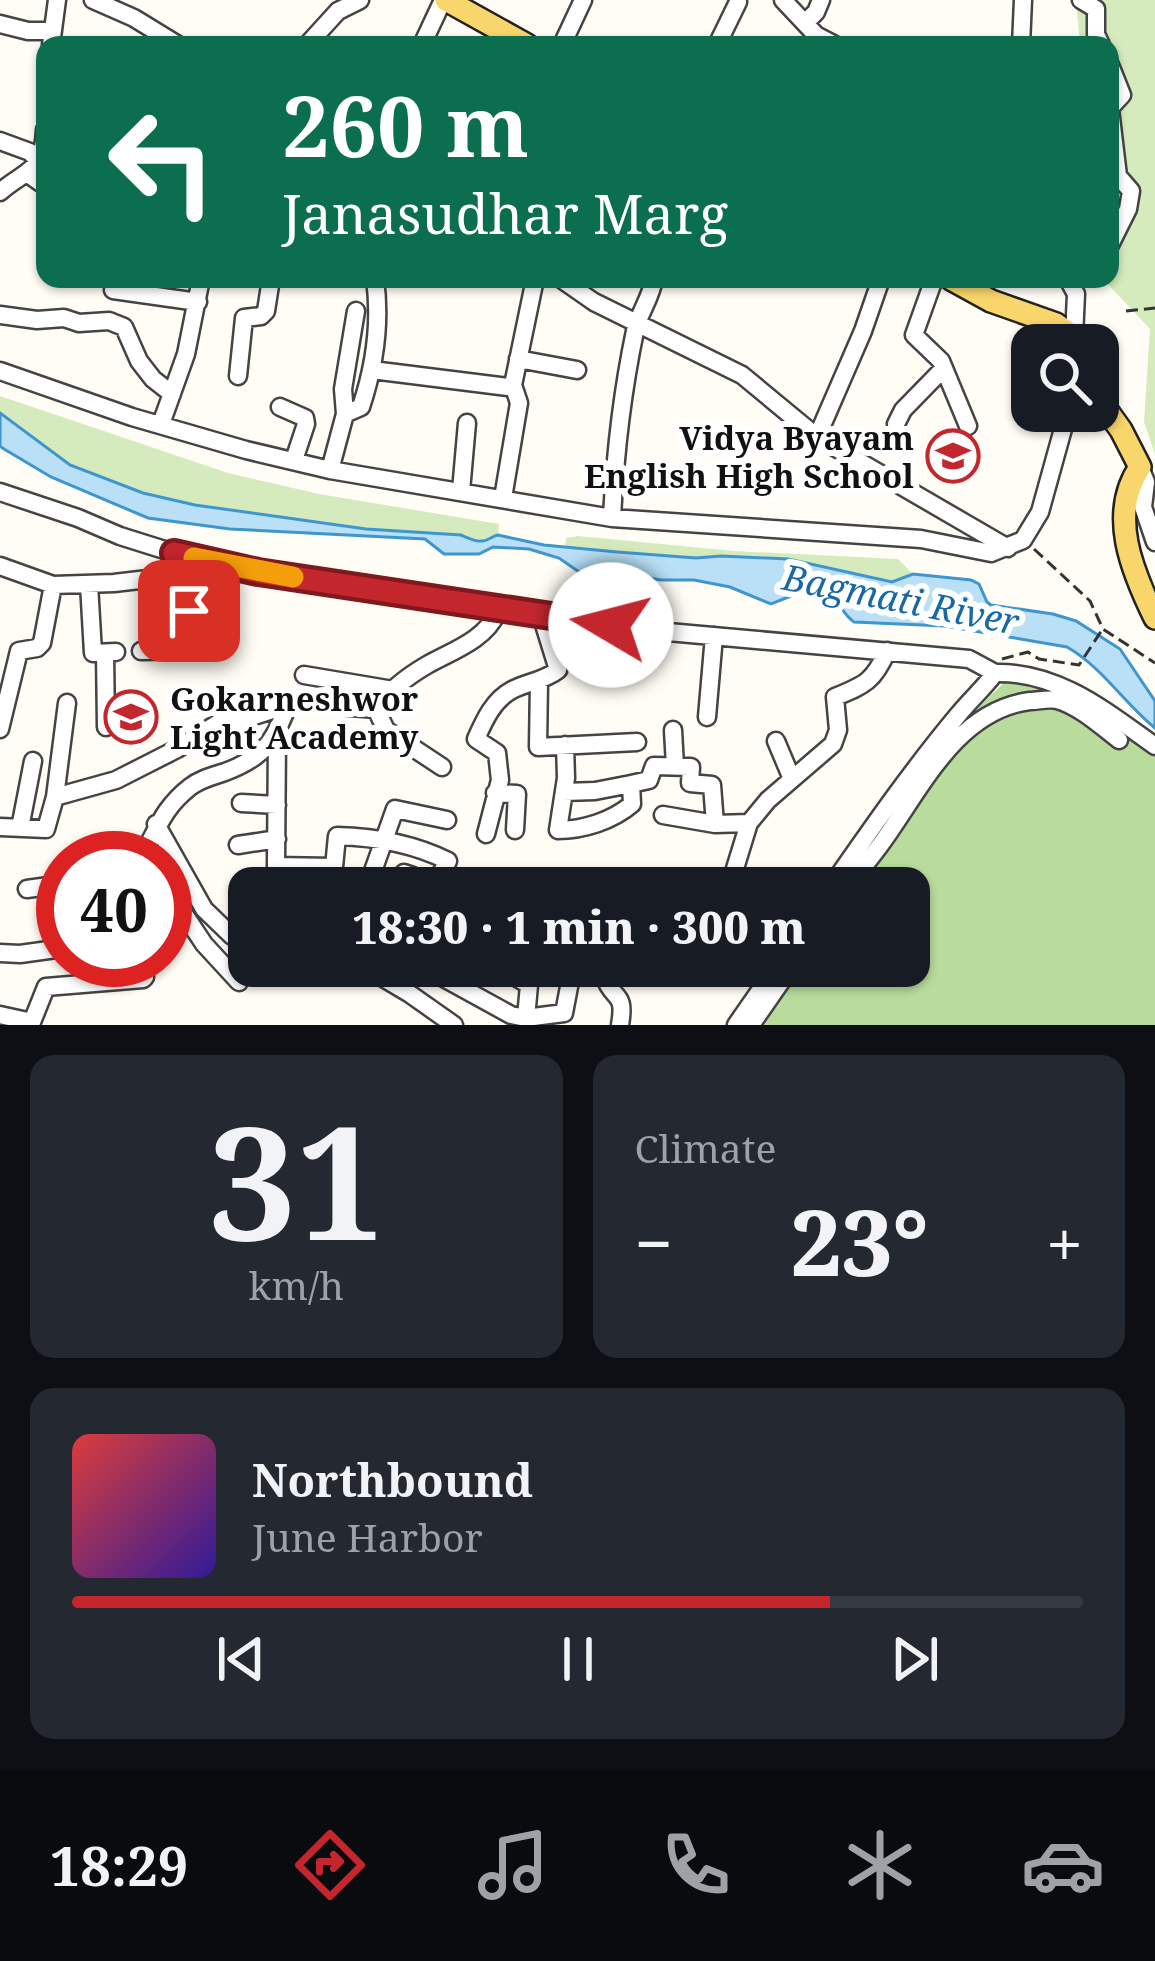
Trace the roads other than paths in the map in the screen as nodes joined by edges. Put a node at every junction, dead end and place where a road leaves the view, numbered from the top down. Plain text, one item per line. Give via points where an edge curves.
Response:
1 (57, 0) edge
2 (93, 0) edge
3 (360, 0) edge
4 (445, 0) edge
5 (583, 0) edge
6 (737, 0) edge
7 (783, 0) edge
8 (821, 0) edge
9 (1023, 0) edge
10 (1081, 0) edge
11 (0, 23) edge
12 (805, 23) junction
13 (44, 36) edge
14 (51, 36) edge
15 (163, 36) edge
16 (315, 36) edge
17 (427, 36) edge
18 (489, 36) edge
19 (566, 36) edge
20 (720, 36) edge
21 (818, 36) edge
22 (1021, 36) edge
23 (1097, 36) edge
24 (0, 141) edge
25 (36, 164) edge
26 (34, 167) junction
27 (36, 170) edge
28 (1119, 177) edge
29 (0, 193) edge
30 (1119, 227) edge
31 (199, 288) edge
32 (270, 288) edge
33 (375, 288) edge
34 (533, 288) edge
35 (574, 288) edge
36 (653, 288) edge
37 (878, 288) edge
38 (931, 288) edge
39 (967, 288) edge
40 (1072, 288) edge
41 (113, 290) dead end
42 (197, 302) junction
43 (356, 311) dead end
44 (0, 315) edge
45 (637, 321) junction
46 (1053, 324) edge
47 (1074, 324) edge
48 (518, 358) junction
49 (944, 368) junction
50 (372, 370) junction
51 (577, 370) dead end
52 (0, 371) edge
53 (238, 376) dead end
54 (513, 385) junction
55 (172, 394) junction
56 (280, 407) dead end
57 (345, 414) junction
58 (467, 423) dead end
59 (161, 424) junction
60 (896, 424) dead end
61 (968, 426) dead end
62 (1119, 427) edge
63 (1062, 432) edge
64 (817, 437) junction
65 (294, 460) junction
66 (1141, 467) junction
67 (330, 470) junction
68 (461, 491) junction
69 (0, 492) edge
70 (503, 498) junction
71 (612, 518) junction
72 (1155, 542) edge
73 (1016, 544) junction
74 (174, 553) junction
75 (0, 566) edge
76 (182, 575) junction
77 (89, 584) junction
78 (52, 585) junction
79 (495, 606) junction
80 (541, 615) junction
81 (1155, 619) edge
82 (713, 636) junction
83 (141, 651) dead end
84 (887, 651) junction
85 (990, 672) junction
86 (304, 675) dead end
87 (539, 681) junction
88 (393, 690) junction
89 (67, 703) dead end
90 (288, 705) junction
91 (376, 710) junction
92 (707, 717) dead end
93 (106, 727) dead end
94 (0, 729) edge
95 (673, 730) dead end
96 (277, 737) junction
97 (1119, 740) dead end
98 (776, 741) dead end
99 (637, 742) dead end
100 (565, 746) junction
101 (1155, 746) edge
102 (33, 761) dead end
103 (442, 766) dead end
104 (675, 766) junction
105 (792, 779) junction
106 (631, 784) junction
107 (564, 792) junction
108 (495, 793) junction
109 (55, 797) junction
110 (241, 803) dead end
111 (277, 805) junction
112 (662, 815) dead end
113 (447, 820) dead end
114 (749, 823) junction
115 (156, 824) junction
116 (715, 824) junction
117 (0, 827) edge
118 (20, 828) junction
119 (515, 830) dead end
120 (154, 831) edge
121 (486, 834) dead end
122 (277, 839) junction
123 (382, 840) junction
124 (238, 845) dead end
125 (374, 867) edge
126 (445, 867) edge
127 (735, 867) edge
128 (845, 867) edge
129 (863, 867) edge
130 (36, 888) edge
131 (27, 889) dead end
132 (192, 926) edge
133 (228, 932) edge
134 (36, 952) edge
135 (0, 953) edge
136 (228, 970) edge
137 (46, 987) edge
138 (398, 987) edge
139 (459, 987) edge
140 (529, 987) edge
141 (568, 987) edge
142 (608, 987) edge
143 (762, 987) edge
144 (777, 987) edge
145 (0, 1015) edge
146 (526, 1018) junction
147 (454, 1025) edge
148 (620, 1025) edge
149 (736, 1025) edge
150 (751, 1025) edge

1 - 14 street
2 - 15 street
3 - 16 street
4 - 17 street
4 - 18 main road
5 - 19 street
6 - 20 street
7 - 12 street
8 - 12 street
9 - 22 street
10 - 23 street via 1096,9
11 - 13 street
12 - 21 street
24 - 26 street via 30,152
25 - 26 street
26 - 27 street
26 - 29 street
28 - 30 street via 1131,191
31 - 42 street
32 - 53 street via 266,311 244,318
33 - 50 street
34 - 48 street
35 - 45 street
36 - 45 street
37 - 64 street
38 - 49 street via 914,335
39 - 46 main road
40 - 47 street
41 - 42 street
42 - 55 street
43 - 57 street
44 - 55 street via 124,327 139,361
45 - 64 street via 742,375
45 - 71 street
48 - 51 street
48 - 54 street
49 - 60 street
49 - 61 street
50 - 54 street
50 - 57 street via 362,407
52 - 59 street
54 - 70 street via 519,403
55 - 59 street
56 - 65 street via 305,418
57 - 67 street
58 - 68 street
59 - 65 street
62 - 66 main road
63 - 73 street via 1040,512
64 - 73 street
65 - 67 street
66 - 72 street
66 - 81 main road via 1122,509
67 - 68 street
68 - 70 street
69 - 74 street
70 - 71 street
71 - 73 street via 922,539 991,553
74 - 76 street
74 - 79 street
75 - 78 street
76 - 77 street
76 - 83 street via 189,651
77 - 78 street
77 - 93 street via 93,653 110,653
78 - 94 street via 42,643 19,651
79 - 80 street
79 - 88 street via 485,632
80 - 82 street
80 - 87 street via 558,670
82 - 84 street
82 - 92 street
84 - 85 street via 969,659
84 - 105 street via 877,674 835,697 833,745
85 - 101 street via 1016,672 1087,697
85 - 128 street
86 - 88 street
87 - 100 street via 538,747
87 - 108 street via 502,697 476,739 497,753
88 - 91 street
89 - 109 street
90 - 91 street
90 - 96 street
90 - 109 street via 224,719 116,780
91 - 103 street via 386,730
95 - 104 street
96 - 111 street
96 - 115 street via 244,765 196,782
97 - 129 street via 1055,699 1009,704 939,760
98 - 105 street
99 - 100 street
100 - 107 street
102 - 118 street
104 - 106 street via 654,766 649,780
104 - 116 street via 692,767 690,783 712,785
105 - 114 street
106 - 107 street
106 - 107 street via 632,804 622,812 561,831
108 - 119 street via 517,794
108 - 121 street
109 - 118 street via 46,829
110 - 111 street
111 - 122 street
112 - 116 street
113 - 123 street via 390,803
114 - 116 street
114 - 127 street
115 - 120 street
115 - 133 street via 204,909
117 - 118 street
122 - 123 street via 276,866 334,867 337,836
122 - 124 street
123 - 125 street
123 - 126 street via 426,851 448,861
130 - 131 street
132 - 136 street
134 - 135 street
137 - 145 street via 32,1022
138 - 147 street
139 - 146 street
140 - 146 street
141 - 146 street via 563,1013
142 - 148 street via 623,1003
143 - 149 street
144 - 150 street

